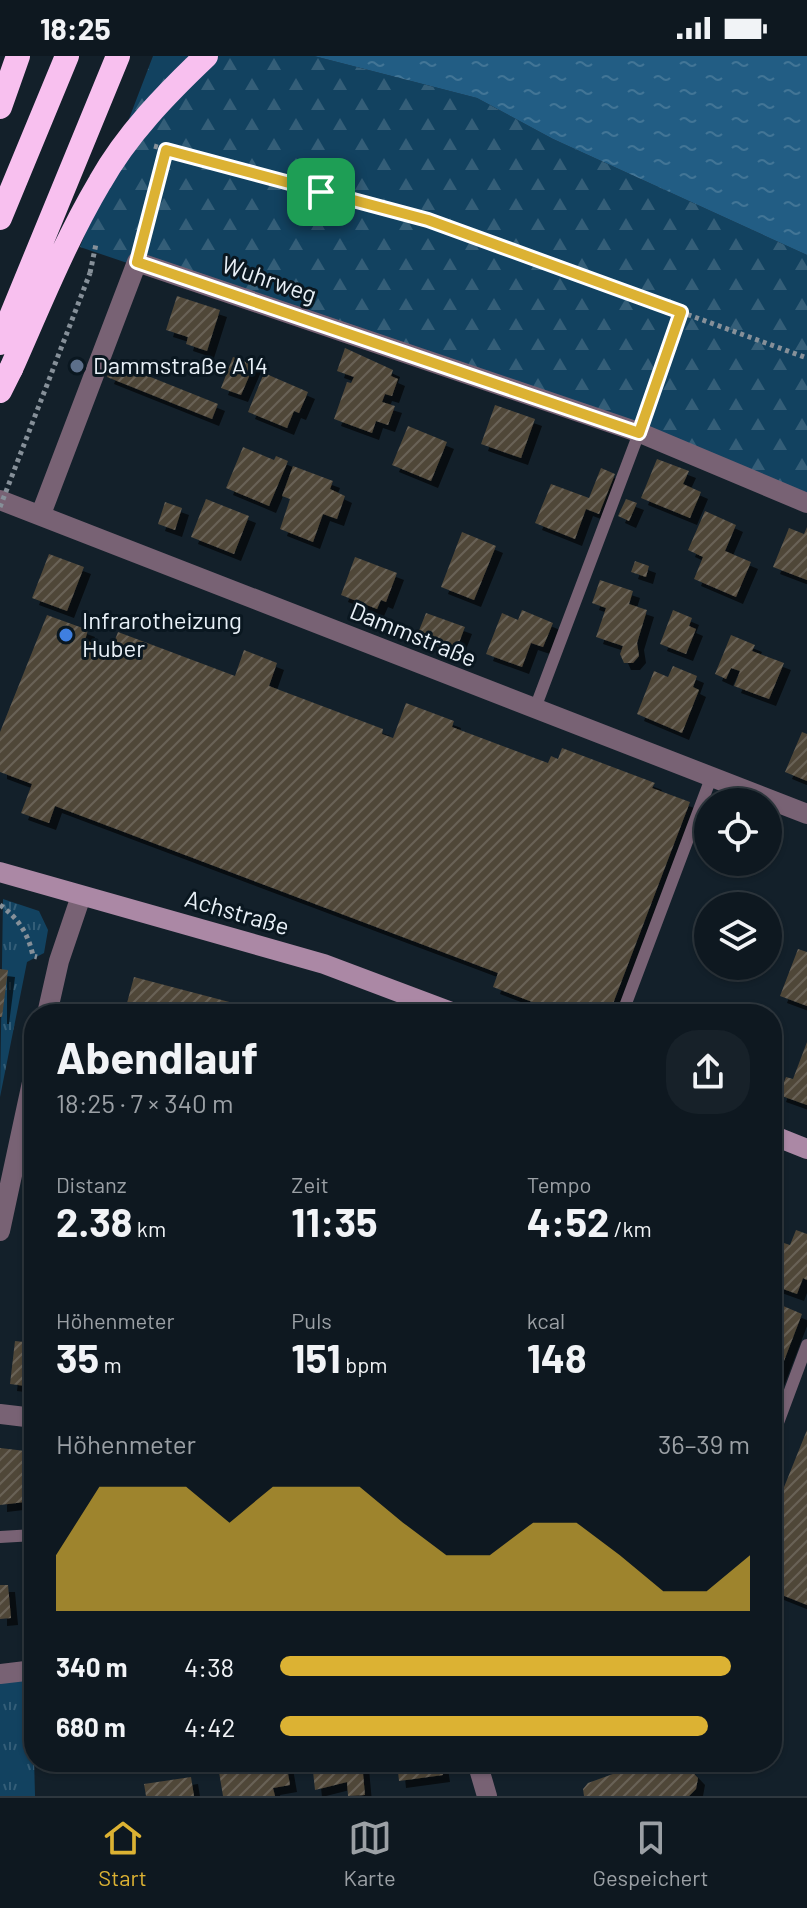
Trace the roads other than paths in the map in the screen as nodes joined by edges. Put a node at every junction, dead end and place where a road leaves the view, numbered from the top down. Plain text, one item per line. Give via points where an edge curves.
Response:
1 (18, 56) edge
2 (67, 56) edge
3 (118, 56) edge
4 (206, 56) edge
5 (0, 107) edge
6 (0, 218) edge
7 (0, 343) edge
8 (0, 391) edge
9 (639, 433) junction
10 (0, 500) edge
11 (807, 503) edge
12 (41, 514) junction
13 (534, 711) junction
14 (711, 778) junction
15 (807, 814) edge
16 (0, 872) edge
17 (81, 896) junction
18 (49, 1004) edge
19 (430, 1004) edge
20 (626, 1004) edge
21 (24, 1119) edge
22 (782, 1139) edge
23 (807, 1149) edge
24 (0, 1231) edge
25 (807, 1345) edge
26 (782, 1412) edge
27 (0, 1414) edge
28 (24, 1417) edge
29 (24, 1536) edge
30 (0, 1537) edge
31 (24, 1671) edge
32 (0, 1674) edge
33 (480, 1772) edge
34 (487, 1796) edge

1 - 5 highway, bridge
2 - 6 highway, bridge
3 - 7 highway, bridge
4 - 8 highway, bridge via 137,129 101,179
9 - 11 street, Wuhrweg
9 - 12 street, Wuhrweg via 137,262
9 - 13 lane
10 - 12 street, Dammstraße
12 - 13 street, Dammstraße
13 - 14 street, Dammstraße
14 - 15 street, Dammstraße
14 - 20 lane
16 - 17 main road, Achstraße
17 - 18 street
17 - 19 main road, Achstraße via 324,964
21 - 24 street
22 - 23 main road
25 - 26 lane
27 - 28 street
29 - 30 lane
31 - 32 street
33 - 34 street

